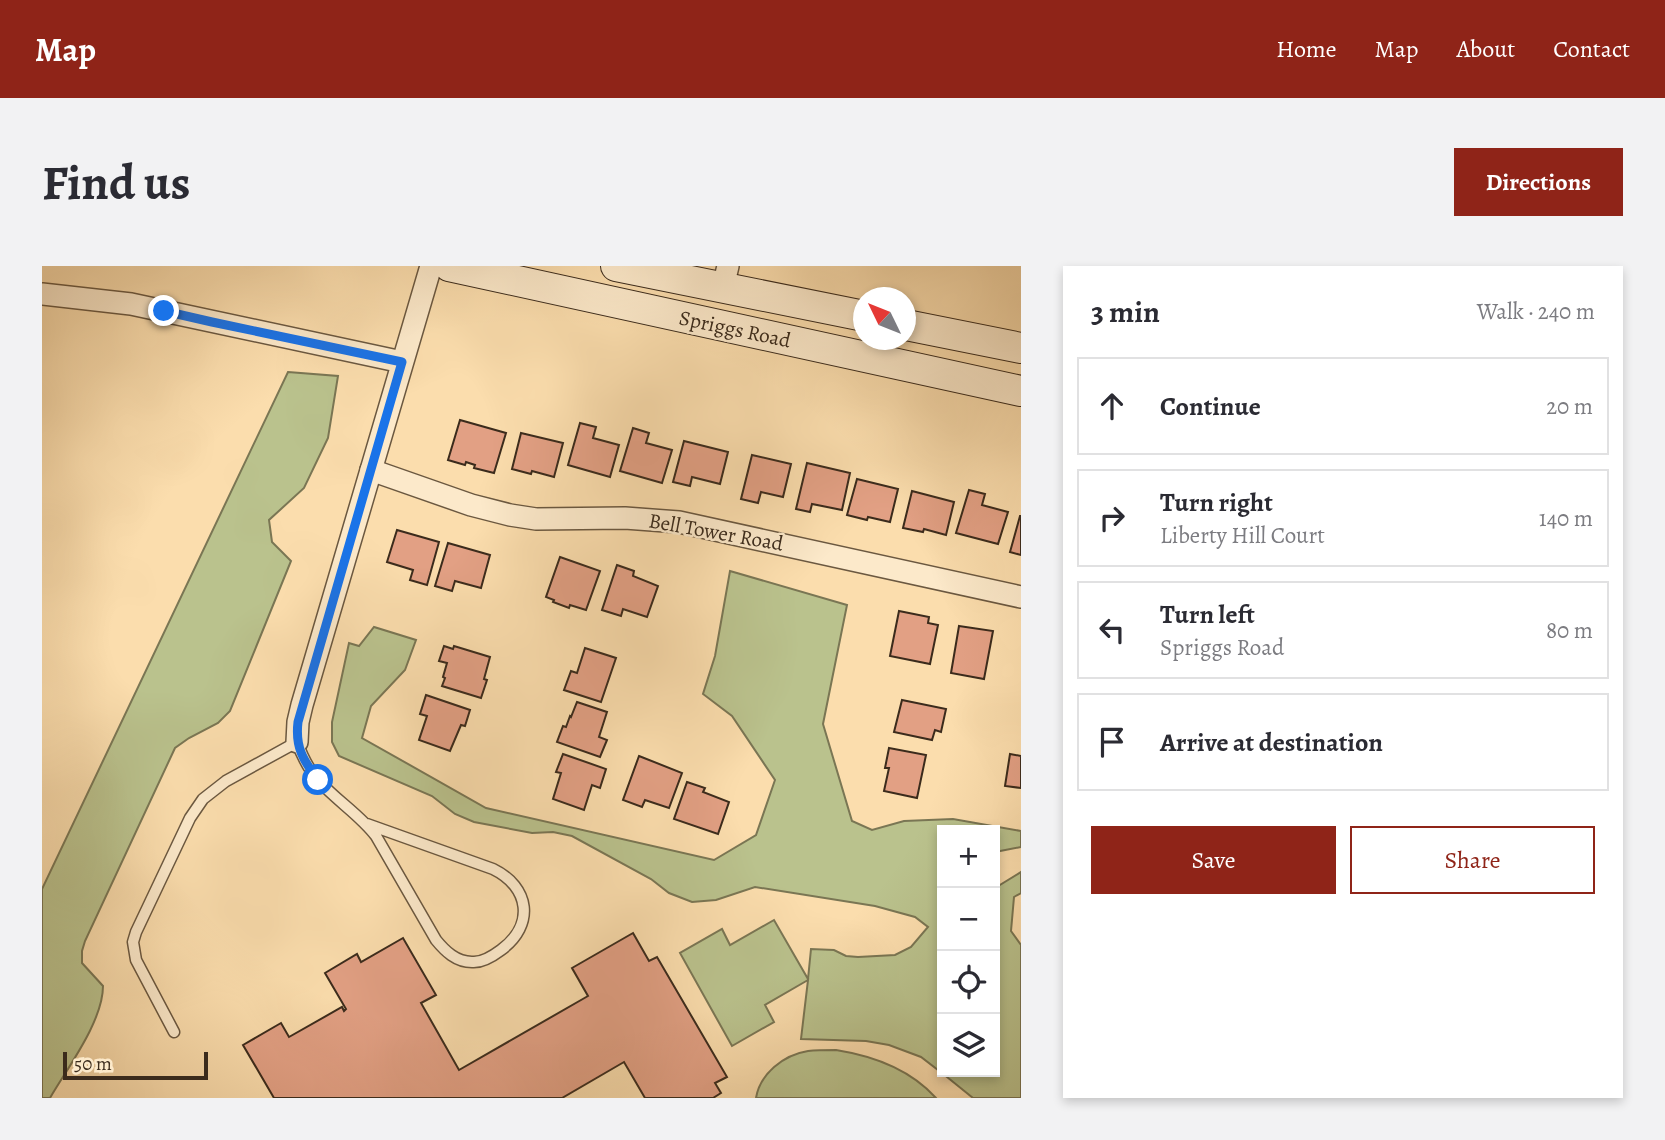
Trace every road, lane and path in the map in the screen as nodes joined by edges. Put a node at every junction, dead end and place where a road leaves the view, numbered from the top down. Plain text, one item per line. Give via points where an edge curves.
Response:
1 (431, 266) edge
2 (449, 266) edge
3 (617, 266) edge
4 (725, 277) edge
5 (42, 294) edge
6 (853, 313) edge
7 (916, 327) edge
8 (1021, 348) edge
9 (402, 362) junction
10 (1021, 391) edge
11 (371, 470) junction
12 (1021, 597) edge
13 (297, 742) junction
14 (367, 824) junction
15 (174, 1032) dead end

1 - 9 street
2 - 10 main road, Spriggs Road
3 - 4 main road, Spriggs Road
4 - 6 main road, Spriggs Road
5 - 9 street via 131,304
7 - 8 main road
9 - 11 street
11 - 12 street, Bell Tower Road via 510,515 679,522
11 - 13 street via 302,705
13 - 14 lane via 318,780
13 - 15 lane via 203,799 136,932 135,960
14 - 14 lane via 447,953 481,961 515,938 522,928 523,904 504,874

